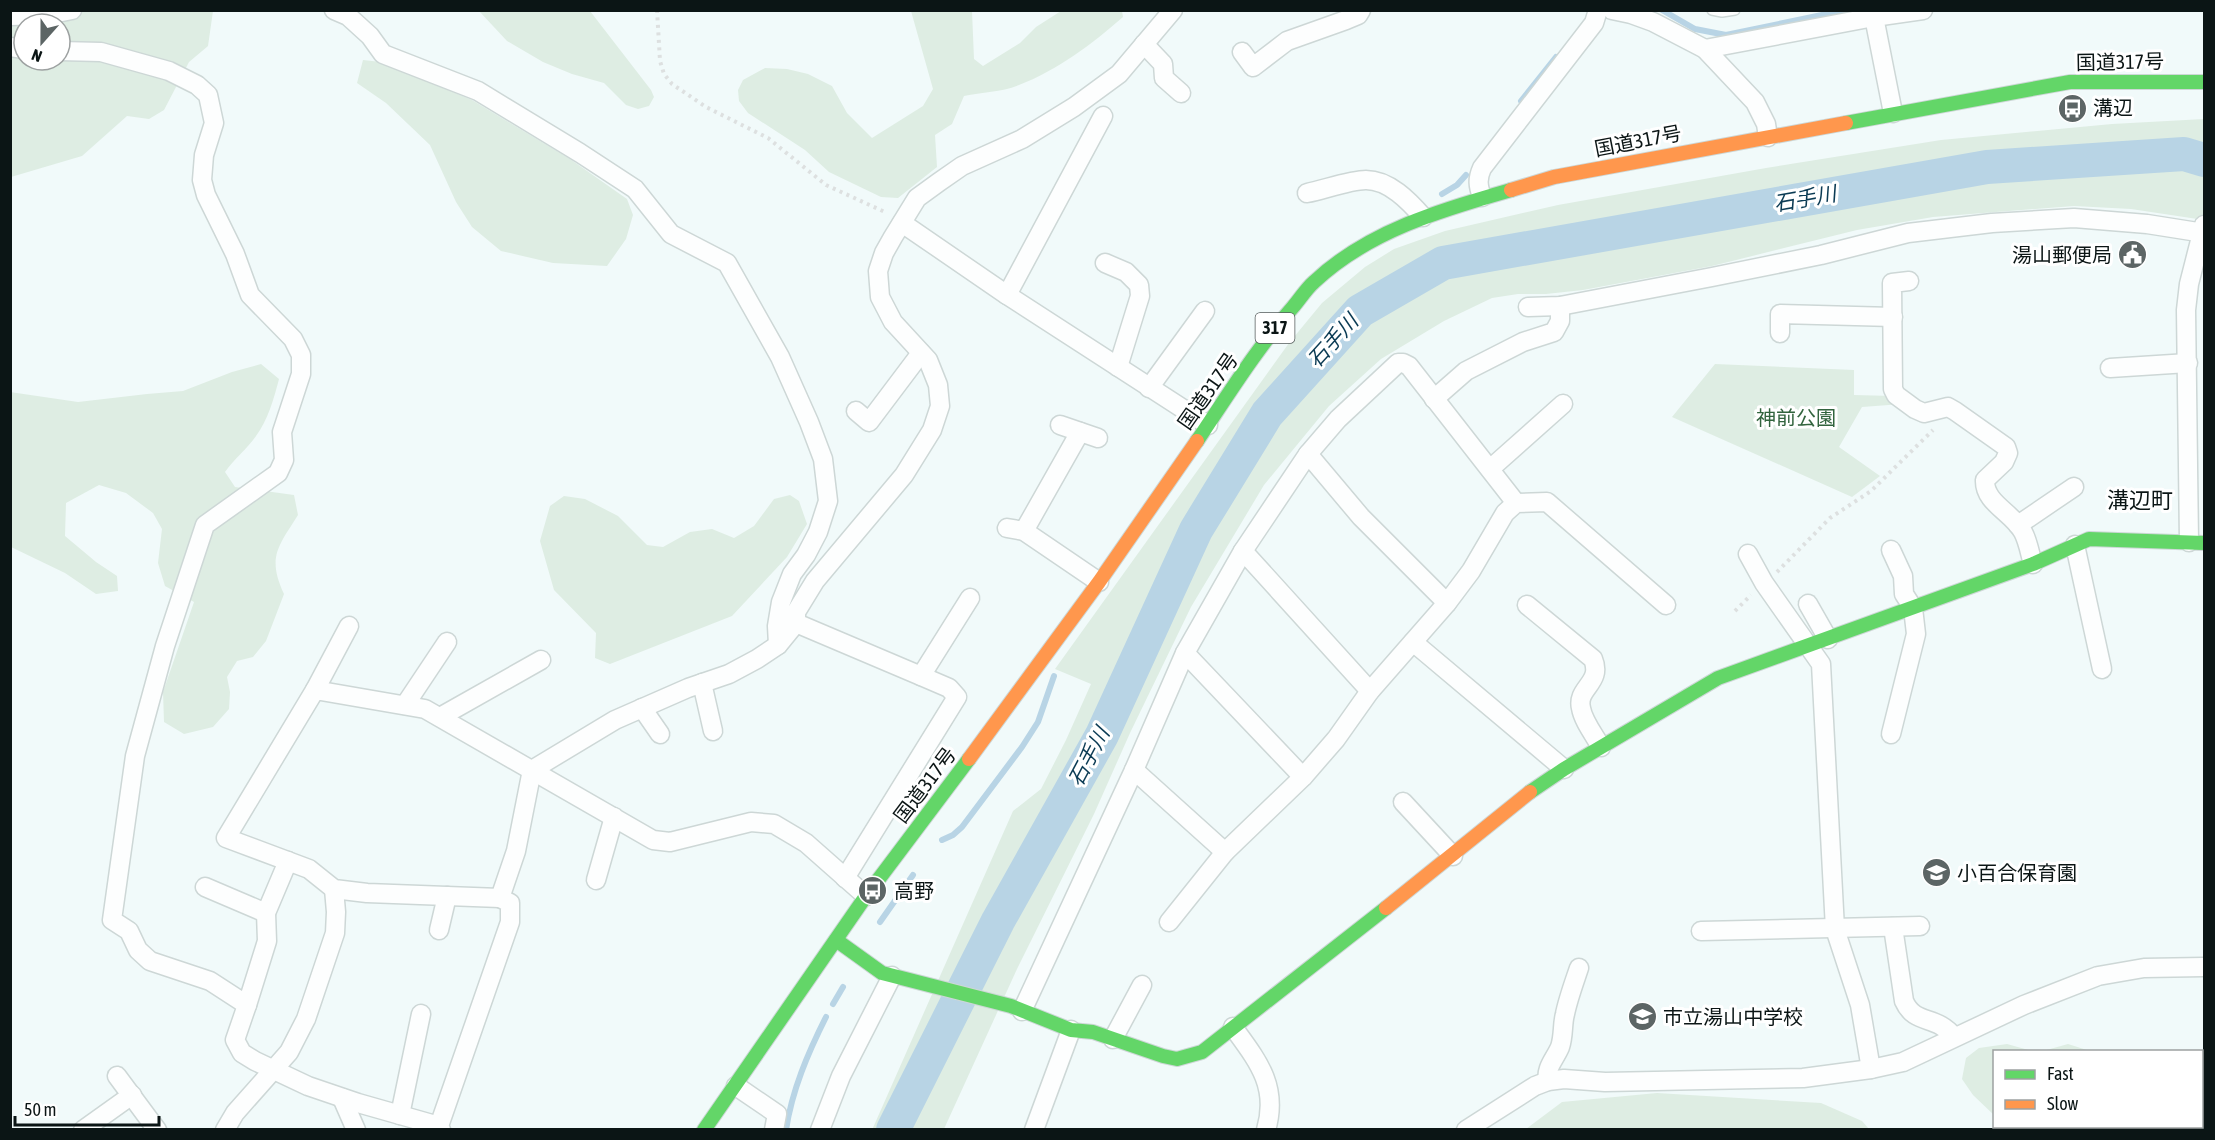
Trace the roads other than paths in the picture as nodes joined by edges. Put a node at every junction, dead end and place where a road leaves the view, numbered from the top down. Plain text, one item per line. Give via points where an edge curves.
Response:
1 (72, 10) edge
2 (334, 10) edge
3 (1173, 10) edge
4 (1360, 10) edge
5 (1598, 10) edge
6 (1612, 10) edge
7 (1712, 10) edge
8 (1735, 10) edge
9 (1923, 10) edge
10 (10, 16) edge
11 (1874, 16) junction
12 (1144, 44) junction
13 (1705, 50) junction
14 (72, 51) edge
15 (1242, 52) dead end
16 (2205, 82) edge
17 (1181, 93) dead end
18 (1893, 113) junction
19 (1103, 116) dead end
20 (1768, 137) junction
21 (1307, 193) dead end
22 (1482, 197) junction
23 (1423, 217) junction
24 (902, 223) junction
25 (2204, 229) edge
26 (1105, 263) dead end
27 (1909, 281) dead end
28 (1007, 295) junction
29 (1560, 306) junction
30 (1528, 307) dead end
31 (1204, 311) dead end
32 (1893, 317) junction
33 (1780, 333) dead end
34 (921, 353) junction
35 (2188, 363) junction
36 (1118, 368) junction
37 (2110, 368) dead end
38 (1149, 388) junction
39 (1434, 399) junction
40 (2196, 401) edge
41 (1563, 404) dead end
42 (856, 411) dead end
43 (1060, 425) dead end
44 (1208, 425) junction
45 (1080, 432) junction
46 (1098, 438) dead end
47 (1308, 454) junction
48 (1490, 469) junction
49 (2074, 487) dead end
50 (1516, 503) junction
51 (2018, 525) junction
52 (2197, 542) edge
53 (2075, 545) junction
54 (1891, 550) dead end
55 (1243, 551) junction
56 (1748, 554) dead end
57 (2033, 564) junction
58 (1099, 582) junction
59 (970, 598) dead end
60 (1447, 603) junction
61 (1808, 604) dead end
62 (1527, 605) dead end
63 (1666, 605) dead end
64 (1912, 608) junction
65 (796, 623) junction
66 (350, 626) dead end
67 (1828, 639) junction
68 (447, 642) dead end
69 (1413, 642) junction
70 (778, 645) junction
71 (1809, 647) junction
72 (1185, 653) junction
73 (541, 660) dead end
74 (2102, 669) dead end
75 (921, 676) junction
76 (702, 683) junction
77 (315, 690) junction
78 (1370, 691) junction
79 (405, 705) junction
80 (642, 708) junction
81 (440, 717) junction
82 (713, 731) dead end
83 (660, 734) dead end
84 (1891, 734) dead end
85 (1601, 747) junction
86 (1564, 769) junction
87 (532, 770) junction
88 (1134, 770) junction
89 (1303, 777) junction
90 (1403, 801) dead end
91 (614, 817) junction
92 (1225, 852) junction
93 (1453, 856) junction
94 (288, 861) junction
95 (845, 878) junction
96 (596, 880) dead end
97 (205, 886) dead end
98 (334, 889) junction
99 (447, 896) junction
100 (866, 896) junction
101 (500, 898) junction
102 (266, 913) junction
103 (1169, 922) dead end
104 (1920, 926) dead end
105 (1893, 927) junction
106 (1835, 929) junction
107 (439, 930) dead end
108 (1701, 931) dead end
109 (836, 940) junction
110 (2205, 967) edge
111 (1579, 968) dead end
112 (892, 976) junction
113 (1142, 985) dead end
114 (247, 1005) junction
115 (1017, 1008) junction
116 (421, 1014) dead end
117 (1233, 1027) junction
118 (1071, 1030) junction
119 (1954, 1037) junction
120 (1113, 1039) junction
121 (274, 1070) junction
122 (1871, 1070) junction
123 (117, 1077) dead end
124 (1548, 1081) junction
125 (736, 1086) junction
126 (132, 1095) junction
127 (342, 1098) junction
128 (400, 1115) junction
129 (440, 1128) edge
130 (83, 1130) edge
131 (157, 1130) edge
132 (225, 1130) edge
133 (356, 1130) edge
134 (704, 1130) edge
135 (774, 1130) edge
136 (820, 1130) edge
137 (1034, 1130) edge
138 (1266, 1130) edge
139 (1466, 1130) edge

1 - 10 street
2 - 70 street via 348,16 383,54 478,92 580,153 635,189 671,234 727,263 780,357 823,459 828,501 818,532 792,574 781,602
3 - 12 street
4 - 15 street via 1358,15 1287,41 1253,67
5 - 22 street via 1594,23 1482,168 1478,184
6 - 13 street via 1653,22
7 - 8 lane
9 - 11 street
11 - 13 street
11 - 18 street
12 - 17 street via 1163,64 1164,78
12 - 24 street via 1119,74 1074,107 1022,139 962,166 917,198
13 - 20 street via 1755,102
14 - 114 street via 101,52 169,71 208,95 213,123 204,155 202,180 206,195 250,295 293,339 302,355 301,374 282,432 284,460 278,473 205,525 165,646 135,756 112,920 129,931 138,950 150,961 210,981
16 - 18 main road, 国道317号 / 317 via 2070,82
18 - 20 main road, 国道317号 / 317
19 - 28 street
20 - 22 main road, 国道317号 / 317 via 1554,177
21 - 23 street via 1366,180 1384,184 1408,200
22 - 23 main road, 国道317号 / 317
23 - 44 main road, 国道317号 / 317 via 1363,245 1314,282 1274,328
24 - 28 street
24 - 34 street via 878,271 880,297 893,322
25 - 29 street via 2074,218 1908,233
25 - 35 street via 2189,284
26 - 36 street via 1126,272 1139,285 1140,296
27 - 32 street via 1892,283
28 - 36 street
29 - 30 street
29 - 39 street via 1560,321 1554,332 1523,342 1466,371
31 - 38 street
32 - 33 street via 1780,314
32 - 51 street via 1896,395 1924,412 1948,407 2006,447 2004,462 1985,480 1984,488
34 - 42 street via 869,422
34 - 65 street via 938,385 940,406 932,430 904,475 815,581 796,612
35 - 37 street
35 - 40 street
36 - 38 street
38 - 44 street
39 - 47 street via 1409,366 1398,363 1338,419
39 - 48 street
40 - 52 street
41 - 48 street
43 - 45 street
44 - 58 main road, 国道317号 / 317
45 - 46 street
45 - 58 street via 1015,529
47 - 55 street
47 - 60 street via 1361,517
48 - 50 street
49 - 51 street
50 - 60 street via 1505,513
50 - 63 street via 1547,502
51 - 57 street
52 - 53 main road via 2090,539
53 - 57 main road
53 - 74 street
54 - 64 street
55 - 72 street
55 - 78 street
56 - 71 street
57 - 64 main road
58 - 100 main road, 国道317号 / 317
59 - 75 street
60 - 69 street
61 - 67 street
62 - 85 street via 1593,659 1595,677 1580,706
64 - 67 main road
64 - 84 street via 1916,634
65 - 70 street
65 - 75 street
66 - 77 street
67 - 71 main road
68 - 79 street
69 - 78 street
69 - 86 street
70 - 76 street via 757,660
71 - 85 main road via 1718,678
71 - 106 street via 1821,664
72 - 88 street
72 - 89 street
73 - 81 street
75 - 95 street via 949,688 957,697
76 - 80 street
76 - 82 street
77 - 79 street
77 - 94 street via 226,838
78 - 89 street
79 - 81 street
80 - 83 street
80 - 87 street
81 - 87 street
85 - 86 main road
86 - 93 main road via 1516,801
87 - 91 street
87 - 101 street via 516,851
88 - 92 street
88 - 115 street
89 - 92 street
90 - 93 street
91 - 95 street via 653,840 670,842 751,822 774,824 806,843
91 - 96 street
92 - 103 street
93 - 117 main road
94 - 98 street via 309,869
94 - 102 street
95 - 100 street
97 - 102 street
98 - 99 street
98 - 121 street via 335,933 310,1009 294,1044
99 - 101 street
99 - 107 street
100 - 109 main road, 国道317号 / 317
101 - 129 street via 510,903 510,922
102 - 114 street via 267,941
104 - 105 street
105 - 106 street
105 - 119 street via 1909,1012 1947,1028
106 - 108 street
106 - 122 street via 1860,1005
109 - 112 main road
109 - 125 main road, 国道317号 / 317
110 - 119 street via 2144,968 2098,976
111 - 124 street via 1564,1016 1564,1036 1548,1066
112 - 115 main road
112 - 136 street
113 - 120 street
114 - 121 street via 235,1040 242,1053
115 - 118 main road
116 - 128 street
117 - 120 main road via 1189,1058 1163,1056
117 - 138 street via 1267,1080 1271,1103
118 - 120 main road
118 - 137 street
119 - 122 street via 1903,1062
121 - 127 street
121 - 132 street via 235,1113
122 - 124 street via 1803,1078
123 - 126 street
124 - 139 street
125 - 134 main road, 国道317号 / 317
125 - 135 street via 777,1114
126 - 130 street
126 - 131 street
127 - 128 street
127 - 133 street
128 - 129 street

